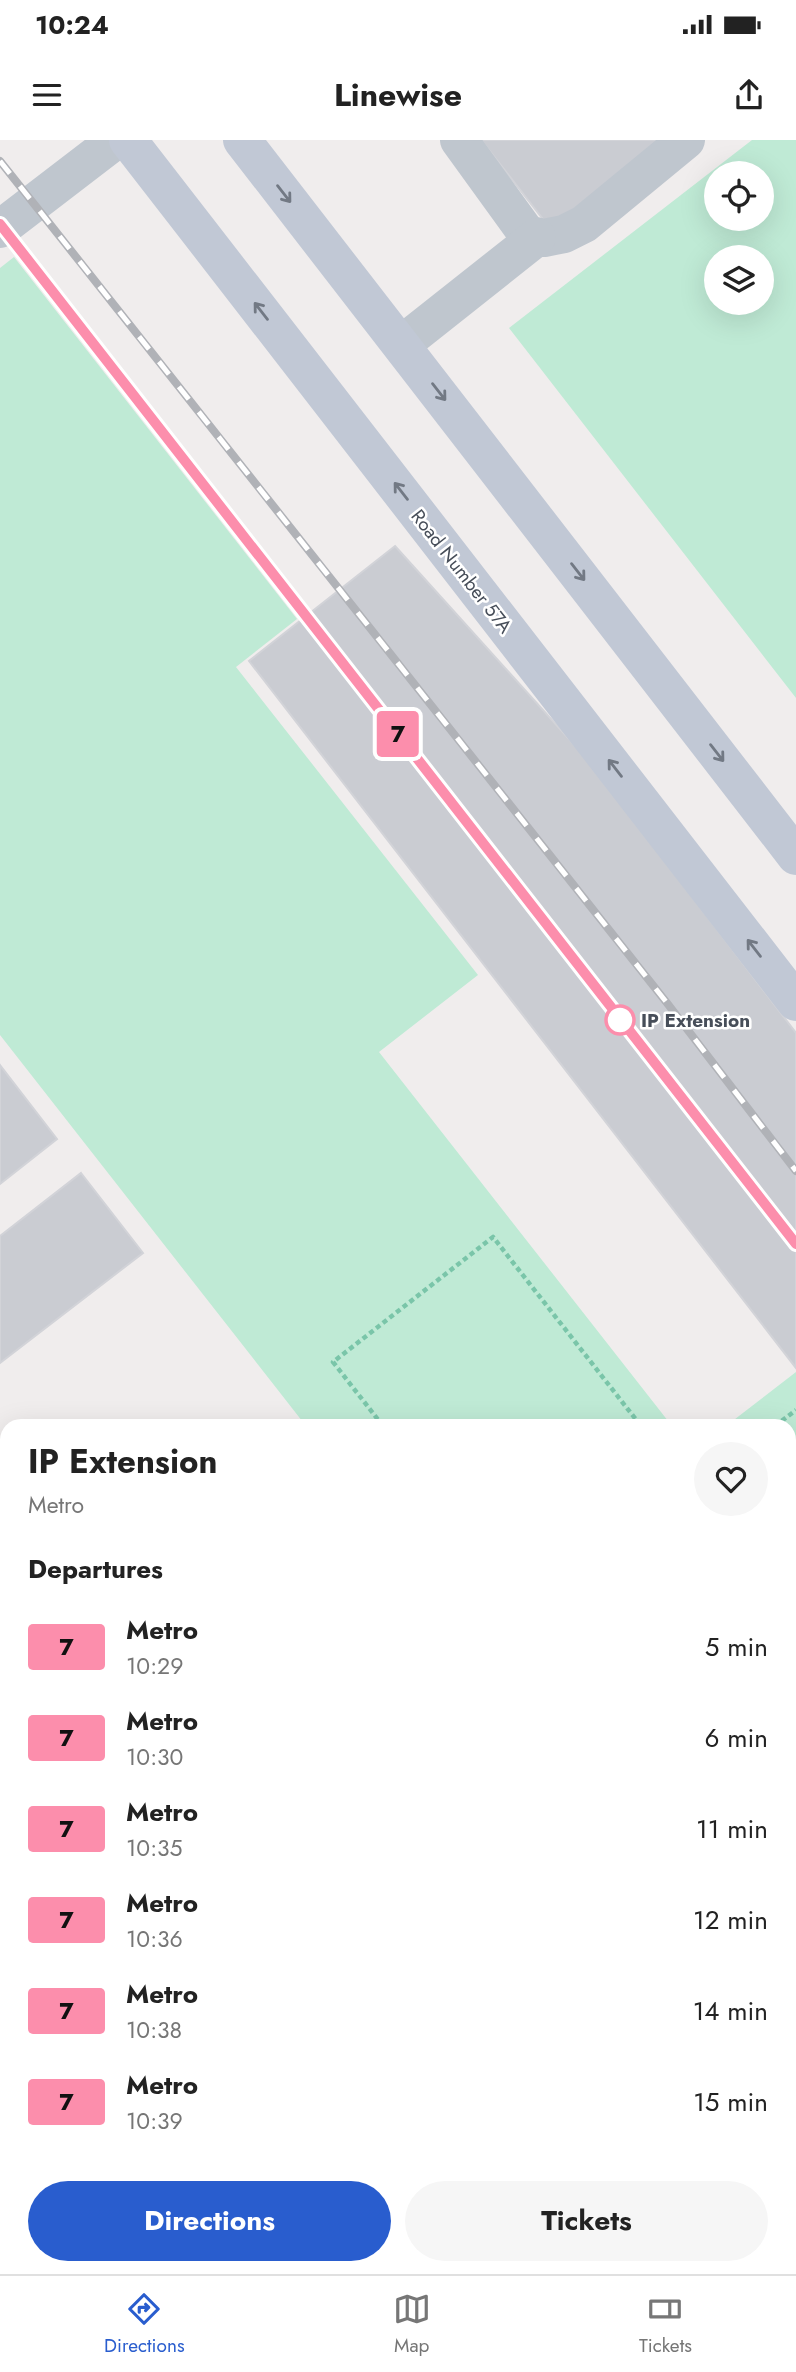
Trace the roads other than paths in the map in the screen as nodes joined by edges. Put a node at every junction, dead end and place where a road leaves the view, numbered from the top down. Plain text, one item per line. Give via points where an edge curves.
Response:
1 (116, 140) edge
2 (128, 140) edge
3 (242, 140) edge
4 (459, 140) edge
5 (686, 140) edge
6 (0, 229) edge
7 (537, 237) junction
8 (402, 344) junction
9 (796, 856) edge
10 (796, 1002) edge

1 - 6 street
10 -> 2 street, Road Number 57A
3 -> 8 street
4 - 7 street via 527,234
5 - 7 street via 584,224 564,234
7 - 8 street
8 -> 9 street

